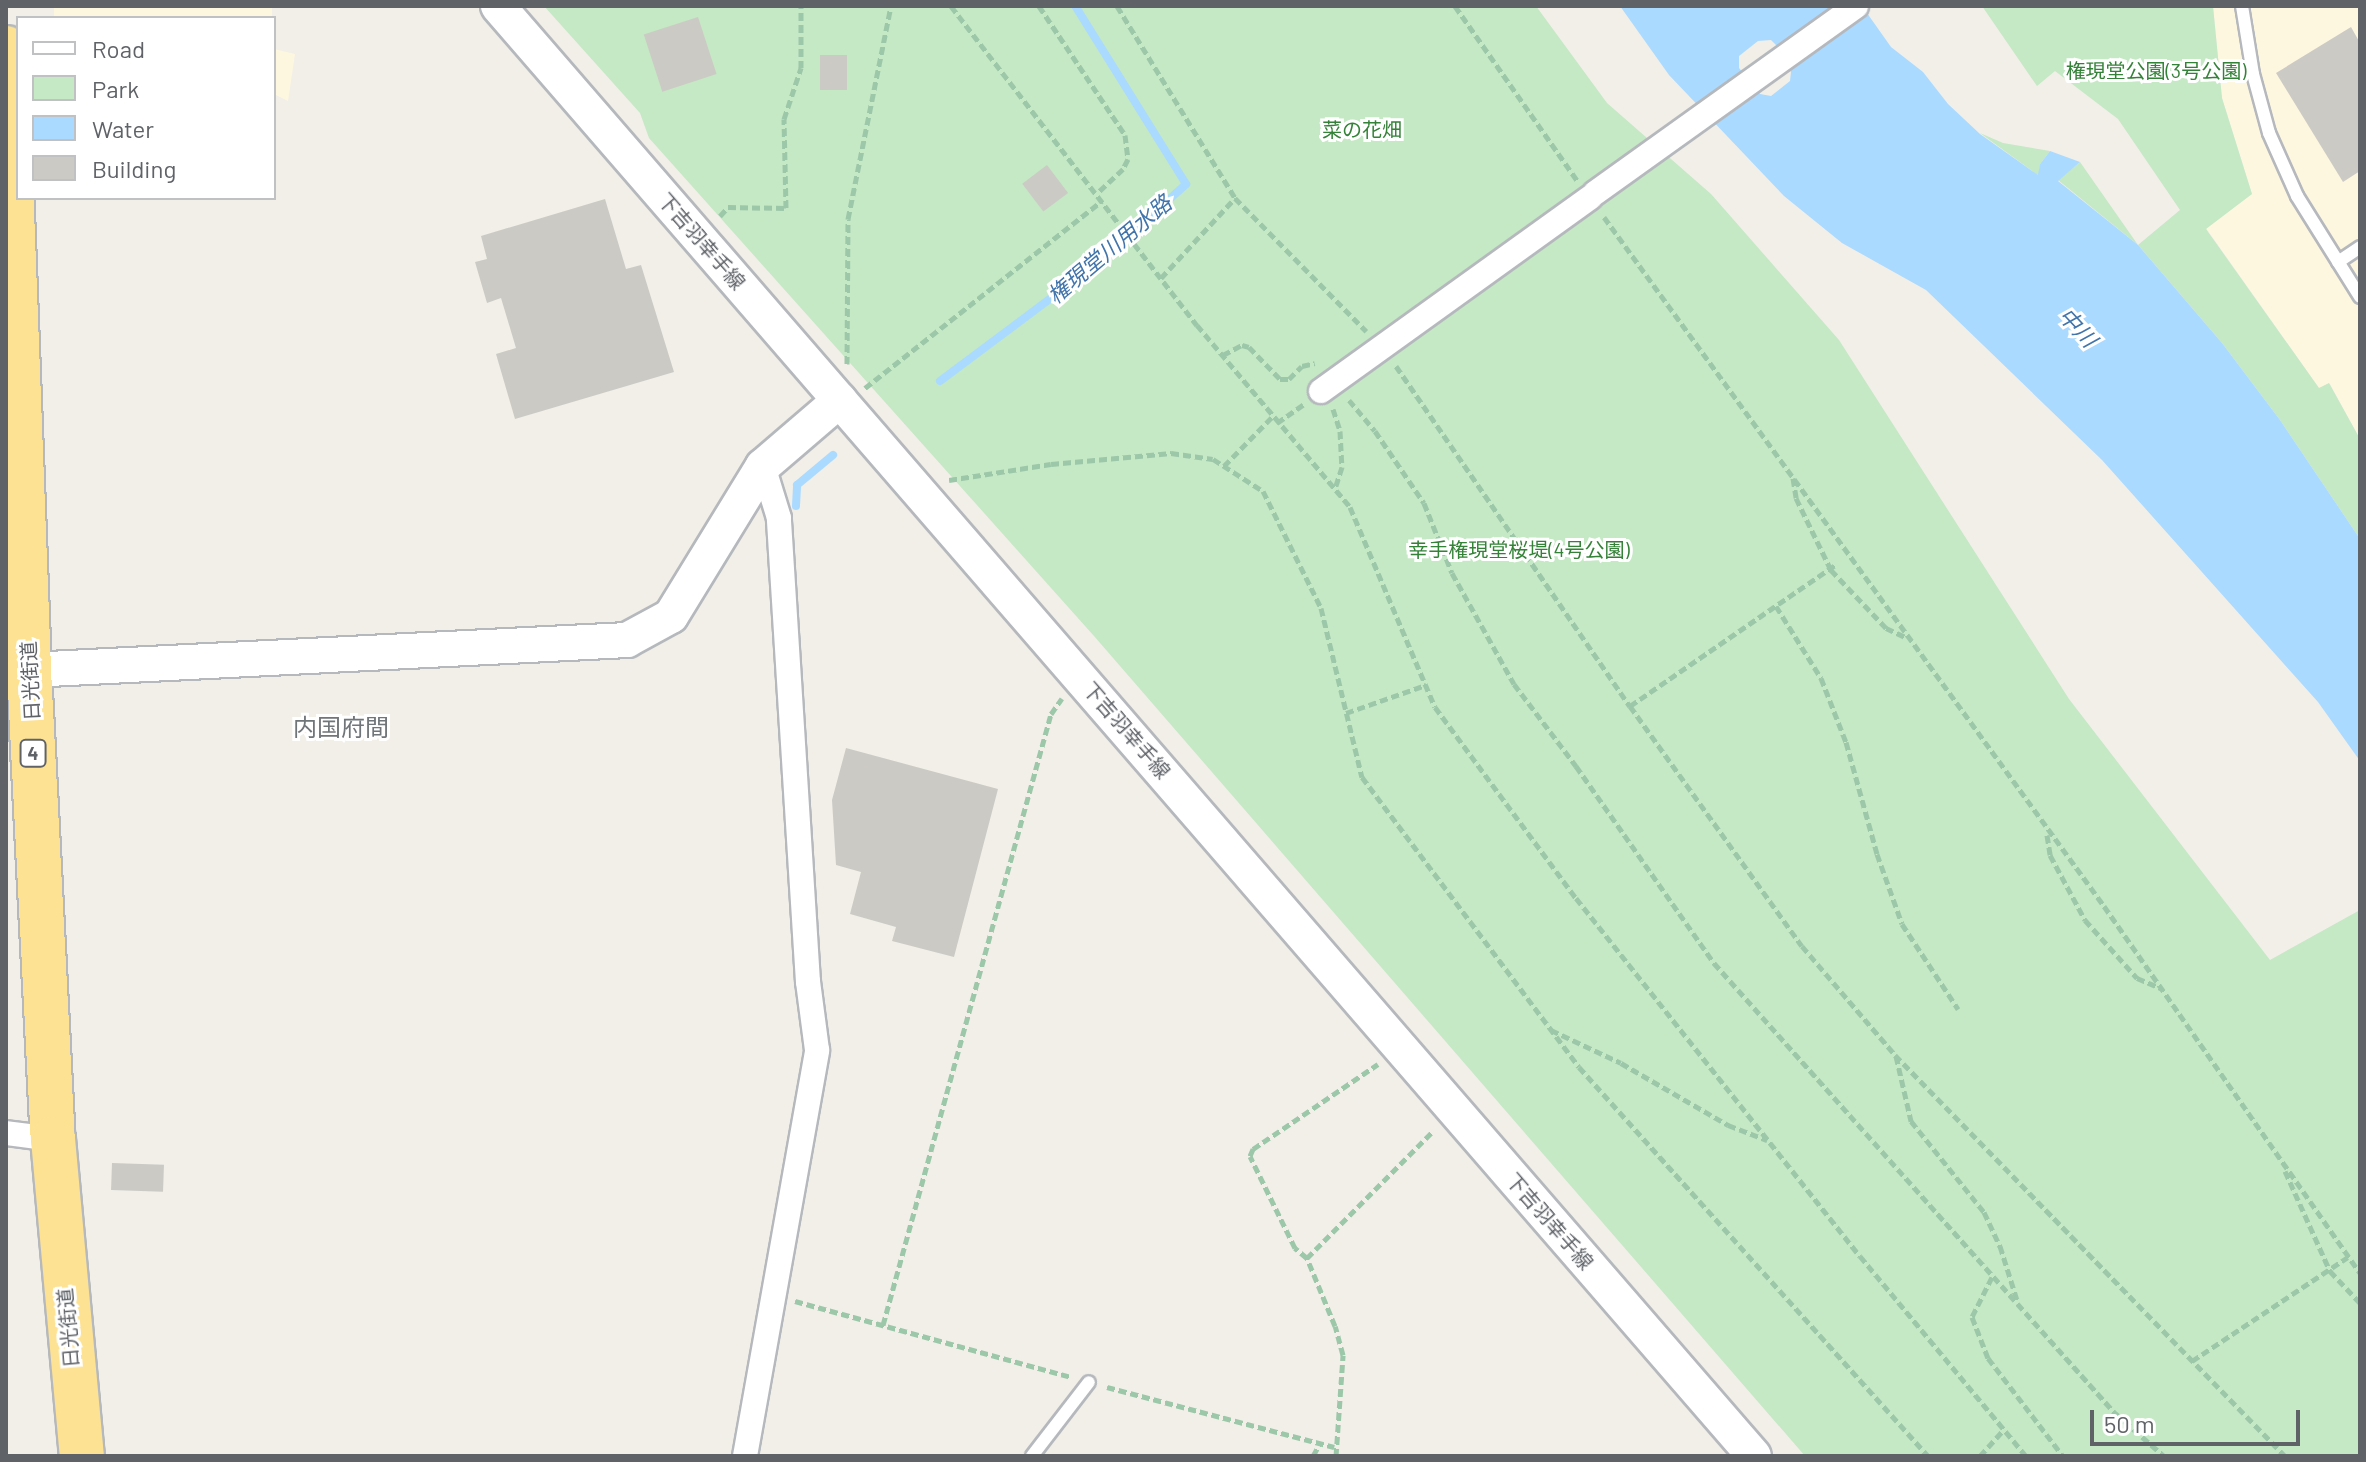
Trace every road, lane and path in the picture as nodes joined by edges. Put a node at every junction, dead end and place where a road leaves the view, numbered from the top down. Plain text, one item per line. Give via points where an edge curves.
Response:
1 (498, 6) edge
2 (801, 6) edge
3 (891, 6) edge
4 (951, 6) edge
5 (1039, 6) edge
6 (1117, 6) edge
7 (1455, 6) edge
8 (1856, 6) edge
9 (2242, 6) edge
10 (6, 48) edge
11 (1097, 193) junction
12 (1592, 196) junction
13 (1235, 198) junction
14 (1103, 201) junction
15 (715, 221) dead end
16 (2360, 247) edge
17 (2338, 262) junction
18 (1161, 278) junction
19 (2360, 297) edge
20 (1382, 347) junction
21 (1223, 355) junction
22 (850, 386) junction
23 (1327, 386) junction
24 (1272, 417) junction
25 (14, 437) edge
26 (763, 466) junction
27 (1224, 466) junction
28 (1793, 475) junction
29 (944, 481) dead end
30 (1335, 490) junction
31 (1833, 568) junction
32 (1776, 606) junction
33 (1906, 638) junction
34 (29, 670) junction
35 (1080, 676) junction
36 (1426, 685) junction
37 (1630, 706) junction
38 (1346, 713) junction
39 (2046, 832) junction
40 (2162, 988) junction
41 (1958, 1009) dead end
42 (1551, 1030) junction
43 (1402, 1049) junction
44 (1895, 1055) junction
45 (1454, 1110) junction
46 (6, 1133) edge
47 (53, 1139) junction
48 (1770, 1142) junction
49 (2283, 1166) junction
50 (2348, 1257) junction
51 (1307, 1258) junction
52 (2330, 1271) junction
53 (2360, 1273) edge
54 (1992, 1277) junction
55 (771, 1294) junction
56 (2360, 1303) edge
57 (2019, 1307) junction
58 (883, 1325) junction
59 (2192, 1361) junction
60 (1089, 1382) junction
61 (2004, 1429) junction
62 (1319, 1445) junction
63 (1334, 1447) junction
64 (82, 1456) edge
65 (745, 1456) edge
66 (1032, 1456) edge
67 (1313, 1456) edge
68 (1336, 1456) edge
69 (1754, 1456) edge
70 (1928, 1456) edge
71 (1980, 1456) edge
72 (2026, 1456) edge
73 (2063, 1456) edge
74 (2165, 1456) edge
75 (2285, 1456) edge

1 - 22 main road, 下吉羽幸手線
2 - 15 path via 801,68 784,119 786,208 728,207
3 - 22 path via 848,219
4 - 11 path
5 - 11 path via 1125,135 1128,159
6 - 13 path
7 - 12 path
8 - 12 street
9 - 17 lane via 2269,133 2297,196
10 - 25 highway, 日光街道 / 4
11 - 14 path
12 - 20 street
12 - 28 path
13 - 18 path
13 - 20 path
14 - 18 path
14 - 22 path
16 - 17 lane
17 - 19 lane
18 - 21 path
20 - 23 street
20 - 37 path
21 - 23 path via 1249,347 1280,379 1315,363
21 - 24 path
22 - 26 main road
22 - 35 main road, 下吉羽幸手線
23 - 30 path via 1340,431 1342,467
23 - 54 path via 1375,431 1424,503 1452,573 1514,684 1714,963
24 - 27 path
24 - 30 path
25 - 34 highway, 日光街道 / 4
26 - 34 main road via 671,616 627,640
26 - 55 street via 779,518 808,982 817,1050
27 - 29 path via 1213,459 1171,453
27 - 38 path via 1263,491 1309,582 1321,608
28 - 31 path via 1796,498
28 - 33 path
30 - 36 path via 1350,507
31 - 32 path
31 - 33 path via 1886,628
32 - 37 path
32 - 41 path via 1821,678 1902,924
33 - 39 path
34 - 47 highway, 日光街道 / 4
35 - 43 main road, 下吉羽幸手線
35 - 58 path via 1051,714
36 - 38 path
36 - 48 path via 1435,707 1576,898
37 - 44 path via 1802,946
38 - 42 path via 1362,777
39 - 40 path
39 - 40 path via 2050,855 2085,920 2137,978
40 - 49 path
42 - 48 path
42 - 70 path
43 - 45 main road, 下吉羽幸手線
43 - 51 path via 1253,1149 1250,1156 1295,1248
44 - 57 path via 1911,1121 1984,1212
44 - 59 path
45 - 51 path
45 - 69 main road, 下吉羽幸手線
46 - 47 street
47 - 64 highway, 日光街道 / 4
48 - 61 path
49 - 50 path
49 - 52 path
50 - 52 path
50 - 53 path
51 - 63 path via 1343,1355
52 - 56 path
52 - 59 path
54 - 57 path
54 - 73 path via 1972,1317 1988,1358
55 - 58 path
55 - 65 street
57 - 74 path via 2115,1413
58 - 60 path
59 - 75 path
60 - 62 path
60 - 66 lane
61 - 71 path
61 - 72 path
62 - 63 path
62 - 67 path
63 - 68 path

